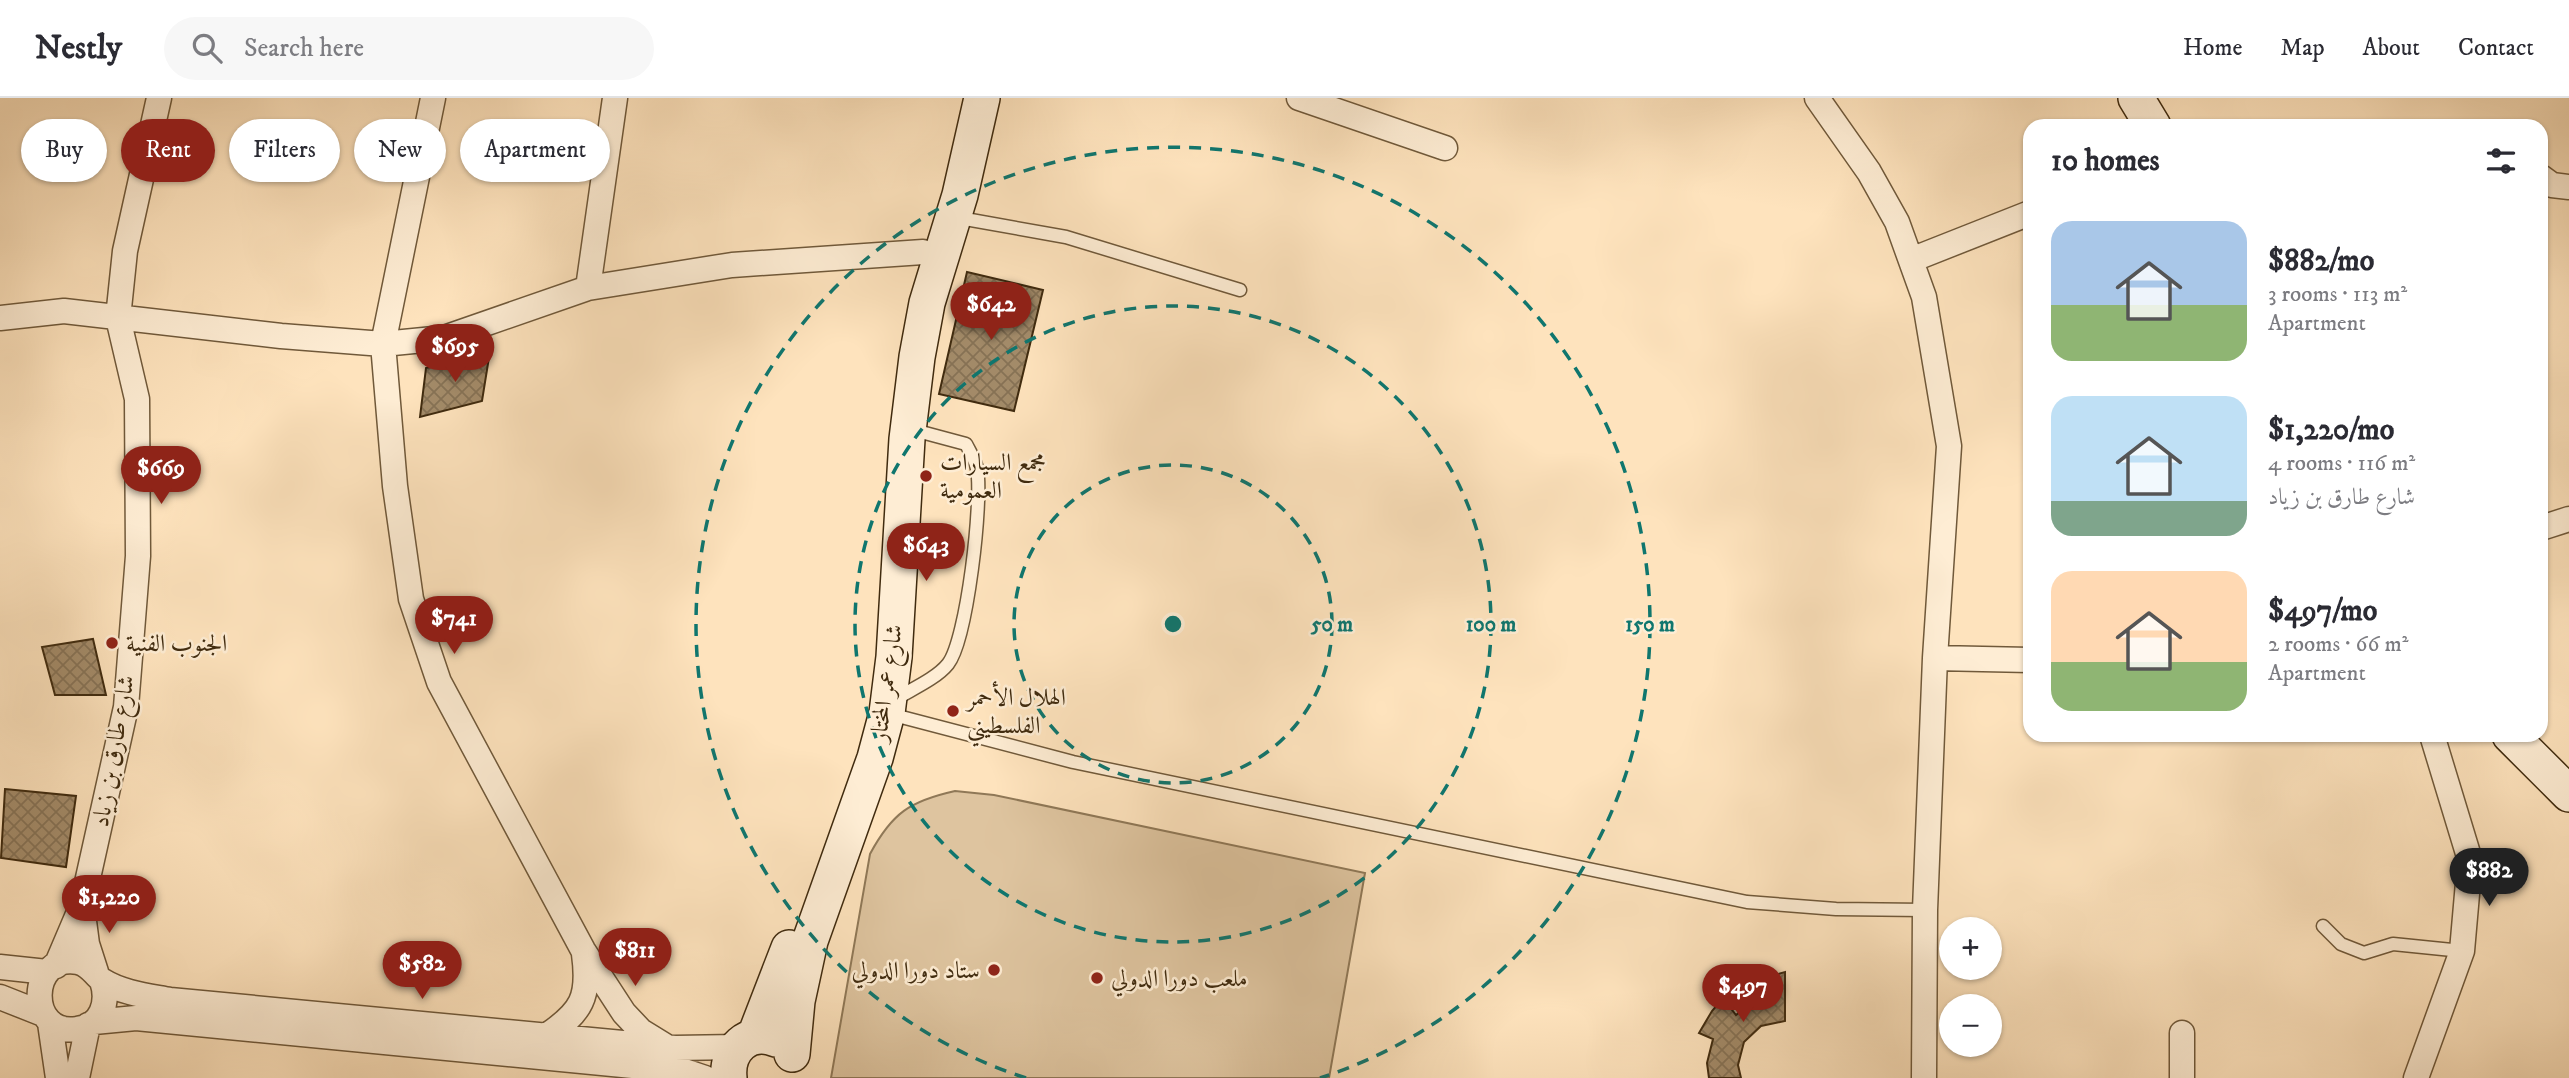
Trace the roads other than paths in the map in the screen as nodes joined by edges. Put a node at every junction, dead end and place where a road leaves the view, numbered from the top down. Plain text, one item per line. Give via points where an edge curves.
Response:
1 (159, 98) edge
2 (433, 98) edge
3 (615, 98) edge
4 (982, 98) edge
5 (1299, 98) edge
6 (1817, 98) edge
7 (2136, 98) edge
8 (2149, 119) edge
9 (1445, 148) dead end
10 (2548, 182) edge
11 (2569, 187) edge
12 (954, 216) junction
13 (2023, 216) edge
14 (923, 252) junction
15 (1911, 260) junction
16 (588, 288) junction
17 (1240, 290) dead end
18 (0, 318) edge
19 (118, 318) junction
20 (383, 344) junction
21 (908, 428) junction
22 (2569, 519) edge
23 (2548, 526) edge
24 (1935, 657) junction
25 (2023, 660) edge
26 (887, 708) junction
27 (2434, 742) edge
28 (2517, 742) edge
29 (2569, 793) edge
30 (82, 905) junction
31 (1925, 910) junction
32 (2323, 926) dead end
33 (583, 950) junction
34 (2462, 951) junction
35 (0, 967) edge
36 (51, 969) junction
37 (99, 976) junction
38 (0, 998) edge
39 (46, 1018) junction
40 (91, 1024) junction
41 (2182, 1034) dead end
42 (546, 1035) junction
43 (667, 1047) junction
44 (740, 1054) edge
45 (794, 1066) edge
46 (58, 1078) edge
47 (78, 1078) edge
48 (705, 1078) edge
49 (1924, 1078) edge
50 (2182, 1078) edge
51 (2416, 1078) edge

1 - 19 street, شارع طارق بن زياد via 127,240
2 - 20 street
3 - 16 street
4 - 12 main road, شارع عمر المختار
4 - 14 main road, شارع عمر المختار via 951,151
5 - 9 street
6 - 15 street via 1869,172 1897,222
7 - 8 main road
10 - 11 street
12 - 17 lane via 1066,237
12 - 21 main road, شارع عمر المختار via 927,303
13 - 15 street
14 - 16 street via 732,265
14 - 44 main road, شارع عمر المختار via 898,338 869,678 860,725 778,982
15 - 24 street via 1924,297 1949,446
16 - 20 street via 444,338
18 - 19 street via 64,311
19 - 20 street
19 - 30 street, شارع طارق بن زياد via 137,400 138,556 126,707
20 - 33 street via 395,486 411,599 439,682
21 - 26 main road, شارع عمر المختار
21 - 26 lane via 966,444 977,468 977,523 956,649 947,665
22 - 23 street
24 - 25 street
24 - 31 street
26 - 31 lane via 1073,762 1747,902
26 - 45 main road, شارع عمر المختار via 810,942 797,1001
27 - 34 street via 2470,860
28 - 29 main road
30 - 36 street
30 - 37 street via 87,944
31 - 49 street
32 - 34 lane via 2341,944 2364,953 2393,944
33 - 42 street via 585,996 566,1022
33 - 43 street via 624,1013 641,1031
34 - 51 street
35 - 36 street
36 - 37 street via 77,962
36 - 39 street via 38,991
37 - 40 street via 106,1002
37 - 42 street via 136,993 170,1000
38 - 39 street
39 - 40 street via 73,1030
39 - 46 street
40 - 47 street
40 - 48 street via 136,1018 684,1071
41 - 50 street
42 - 43 street
43 - 44 street
44 - 45 main road via 775,1038

